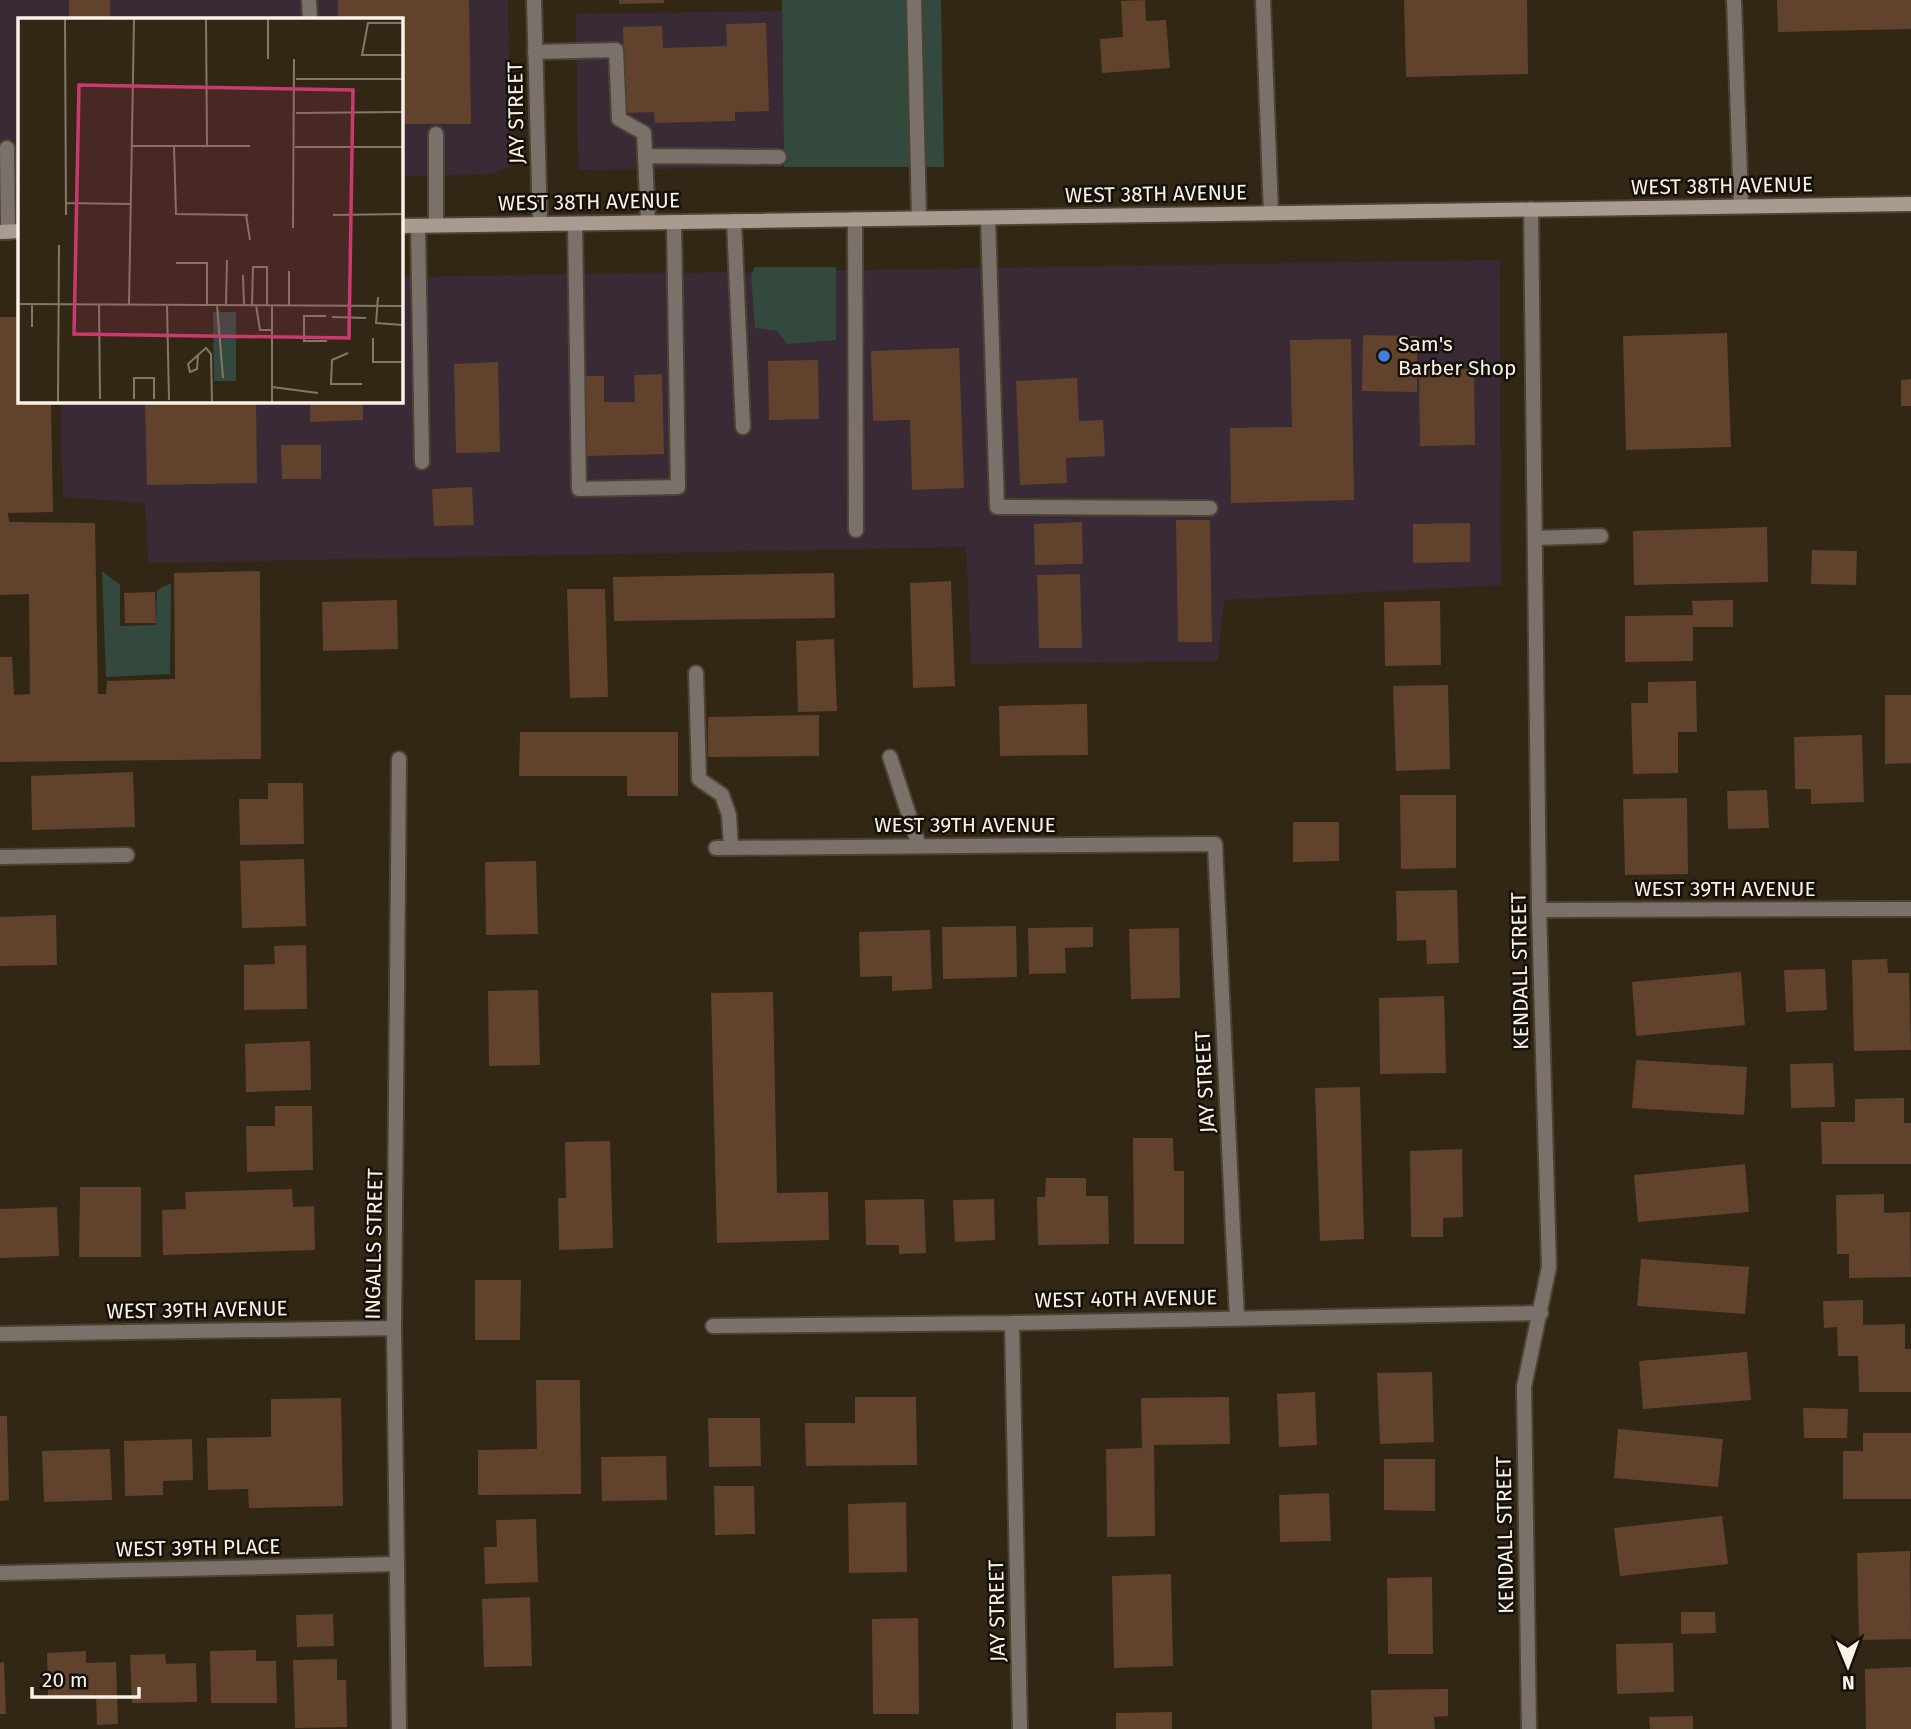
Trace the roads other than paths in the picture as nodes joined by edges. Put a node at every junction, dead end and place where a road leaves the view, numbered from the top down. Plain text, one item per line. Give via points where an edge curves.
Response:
1 (309, 0) edge
2 (534, 0) edge
3 (914, 0) edge
4 (1263, 0) edge
5 (1734, 0) edge
6 (310, 18) edge
7 (535, 52) junction
8 (436, 134) dead end
9 (9, 148) edge
10 (645, 156) junction
11 (779, 157) dead end
12 (1911, 204) edge
13 (1741, 206) junction
14 (1531, 209) junction
15 (1271, 213) junction
16 (919, 218) junction
17 (988, 218) junction
18 (855, 219) junction
19 (734, 221) junction
20 (648, 222) junction
21 (674, 222) junction
22 (575, 223) junction
23 (540, 224) junction
24 (436, 225) junction
25 (402, 226) edge
26 (418, 226) junction
27 (9, 232) edge
28 (743, 427) dead end
29 (422, 462) dead end
30 (1210, 508) dead end
31 (856, 530) dead end
32 (1601, 536) dead end
33 (1535, 538) junction
34 (696, 673) dead end
35 (890, 757) dead end
36 (399, 759) dead end
37 (1215, 844) joint
38 (919, 846) junction
39 (127, 855) dead end
40 (0, 857) edge
41 (1911, 909) edge
42 (1539, 910) junction
43 (1541, 1313) junction
44 (1237, 1318) junction
45 (1012, 1323) junction
46 (713, 1326) dead end
47 (394, 1328) junction
48 (0, 1334) edge
49 (396, 1564) junction
50 (0, 1573) edge
51 (399, 1729) edge
52 (1020, 1729) edge
53 (1529, 1729) edge

1 - 6 street
2 - 7 street, JAY STREET
3 - 16 street
4 - 15 street
5 - 13 street
7 - 10 street via 616,50 619,119 644,133
7 - 23 street, JAY STREET
8 - 24 street
9 - 27 street
10 - 11 street
10 - 20 street
12 - 13 main road, WEST 38TH AVENUE
13 - 14 main road, WEST 38TH AVENUE
14 - 15 main road, WEST 38TH AVENUE
14 - 33 street, KENDALL STREET
15 - 17 main road, WEST 38TH AVENUE
16 - 17 main road, WEST 38TH AVENUE
16 - 18 main road, WEST 38TH AVENUE
17 - 30 street via 997,507
18 - 19 main road, WEST 38TH AVENUE
18 - 31 street
19 - 21 main road, WEST 38TH AVENUE
19 - 28 street
20 - 21 main road, WEST 38TH AVENUE
20 - 22 main road, WEST 38TH AVENUE
21 - 22 street via 678,487 579,489
22 - 23 main road, WEST 38TH AVENUE
23 - 24 main road, WEST 38TH AVENUE
24 - 26 main road, WEST 38TH AVENUE
25 - 26 main road, WEST 38TH AVENUE
26 - 29 street
32 - 33 street
33 - 42 street, KENDALL STREET
34 - 38 street, WEST 39TH AVENUE via 699,779 722,795 729,815 723,848
35 - 38 street
36 - 47 street, INGALLS STREET
37 - 38 street, WEST 39TH AVENUE
37 - 44 street, JAY STREET
39 - 40 street
41 - 42 street, WEST 39TH AVENUE
42 - 43 street, KENDALL STREET via 1549,1267
43 - 44 street, WEST 40TH AVENUE
43 - 53 street, KENDALL STREET via 1524,1387
44 - 45 street, WEST 40TH AVENUE
45 - 46 street, WEST 40TH AVENUE
45 - 52 street, JAY STREET
47 - 48 street, WEST 39TH AVENUE
47 - 49 street, INGALLS STREET
49 - 50 street, WEST 39TH PLACE
49 - 51 street, INGALLS STREET

